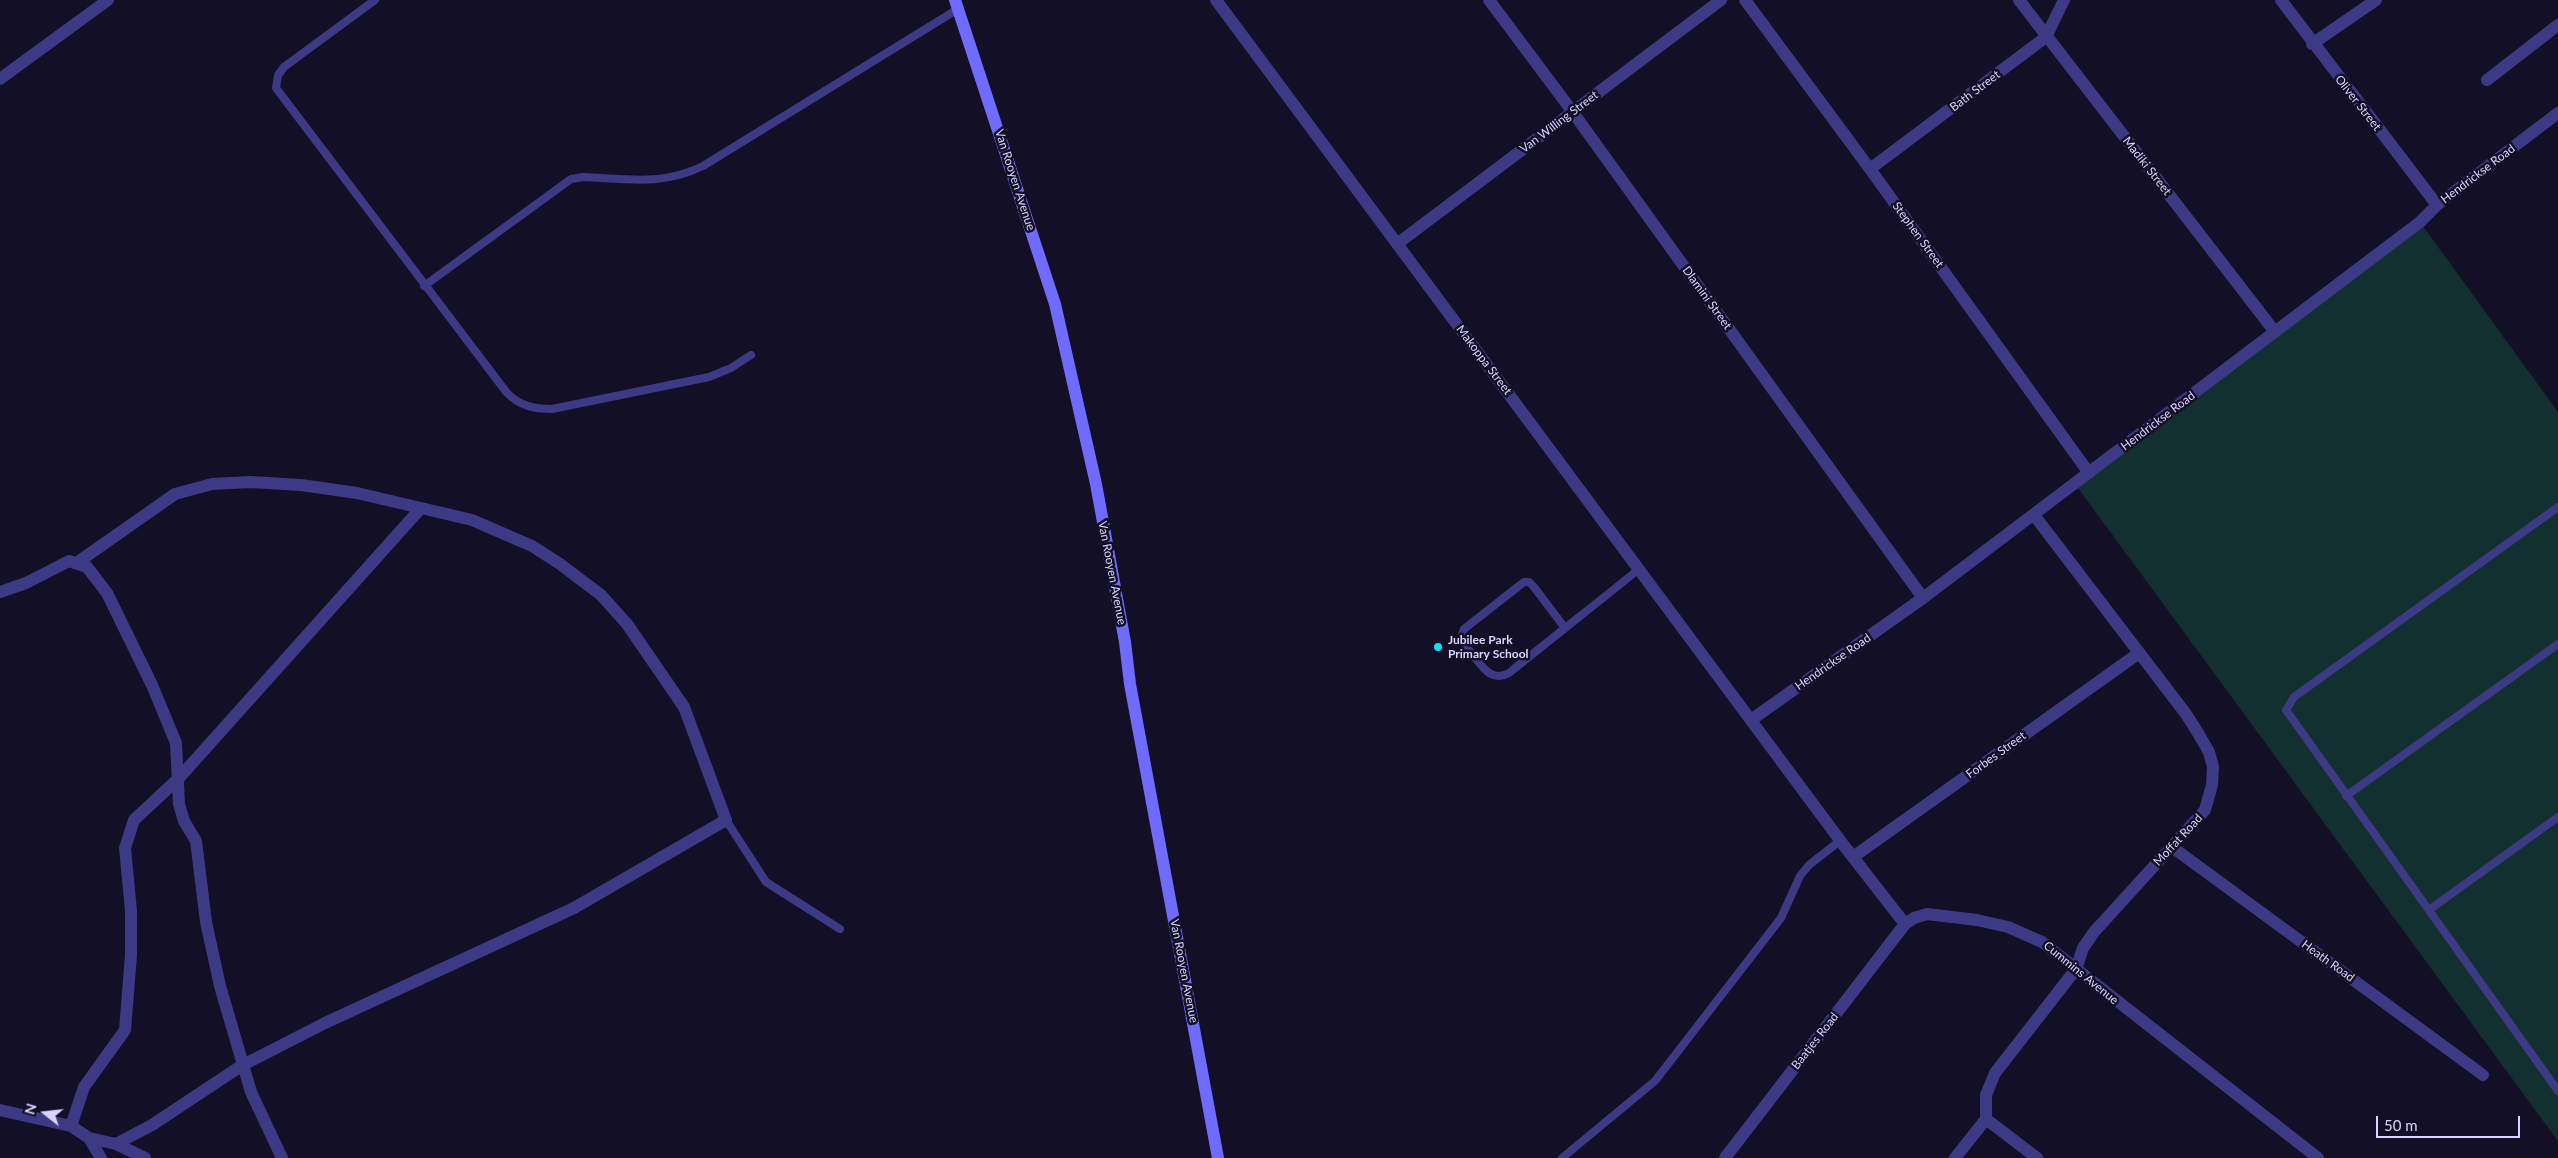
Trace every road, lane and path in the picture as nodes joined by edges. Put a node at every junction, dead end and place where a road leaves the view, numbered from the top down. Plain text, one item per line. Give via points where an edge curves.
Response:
1 (108, 0) edge
2 (375, 0) edge
3 (1216, 0) edge
4 (1489, 0) edge
5 (1721, 0) edge
6 (1745, 0) edge
7 (2019, 0) edge
8 (2064, 0) edge
9 (2281, 0) edge
10 (2376, 0) edge
11 (956, 4) edge
12 (2558, 25) edge
13 (2046, 37) junction
14 (2312, 44) junction
15 (0, 79) edge
16 (2487, 80) dead end
17 (1572, 111) junction
18 (2558, 113) edge
19 (1870, 169) junction
20 (2437, 205) junction
21 (1397, 244) junction
22 (424, 286) junction
23 (2275, 332) junction
24 (751, 354) dead end
25 (2089, 473) junction
26 (2558, 507) edge
27 (421, 508) junction
28 (2034, 514) junction
29 (78, 562) junction
30 (1639, 568) junction
31 (0, 592) edge
32 (1923, 598) junction
33 (1565, 628) junction
34 (2558, 644) edge
35 (2139, 653) junction
36 (1752, 720) junction
37 (179, 778) junction
38 (2346, 796) junction
39 (2558, 817) edge
40 (726, 820) junction
41 (1840, 840) junction
42 (2172, 847) junction
43 (1854, 857) junction
44 (2429, 910) junction
45 (1905, 924) junction
46 (840, 929) dead end
47 (2076, 970) junction
48 (241, 1066) junction
49 (2483, 1075) dead end
50 (2558, 1092) edge
51 (0, 1110) edge
52 (1986, 1119) junction
53 (71, 1126) junction
54 (89, 1138) junction
55 (116, 1144) junction
56 (101, 1158) edge
57 (144, 1158) edge
58 (282, 1158) edge
59 (1218, 1158) edge
60 (1562, 1158) edge
61 (1725, 1158) edge
62 (1955, 1158) edge
63 (2037, 1158) edge
64 (2318, 1158) edge

1 - 15 street
2 - 22 lane via 284,67 276,83 282,96
3 - 21 street, Makoppa Street
4 - 17 street, Dlamini Street
5 - 17 street, Van Willing Street
6 - 19 street, Stephen Street
7 - 13 street, Madiki Street
8 - 13 street, Bath Street
9 - 14 street, Oliver Street
10 - 14 street
11 - 22 lane via 683,176 664,180 570,179
11 - 59 street, Van Rooyen Avenue via 1055,304 1073,374
12 - 16 street
13 - 19 street, Bath Street
13 - 23 street, Madiki Street
14 - 20 street, Oliver Street
17 - 21 street, Van Willing Street
17 - 32 street, Dlamini Street
18 - 20 street, Hendrickse Road
19 - 25 street, Stephen Street
20 - 23 street, Hendrickse Road via 2420,222
21 - 30 street, Makoppa Street
22 - 24 lane via 507,394 536,409 552,409 709,377 731,368
23 - 25 street, Hendrickse Road
25 - 28 street, Hendrickse Road
26 - 38 lane via 2290,701 2286,710
27 - 29 street via 358,492 301,485 250,482 204,485 175,494
27 - 37 street
27 - 40 street via 472,520 532,546 601,595 627,624 684,707
28 - 32 street, Hendrickse Road
28 - 35 street, Moffat Road
29 - 31 street via 66,561 26,583
29 - 37 street via 92,571 107,593 152,684 176,743
30 - 33 lane
30 - 36 street, Makoppa Street
32 - 36 street, Hendrickse Road
33 - 33 lane via 1503,676 1496,677 1486,671 1461,638 1464,629 1524,582 1529,582
34 - 38 lane
35 - 42 street, Moffat Road via 2186,714 2213,767 2205,810
35 - 43 street, Forbes Street
36 - 41 street
37 - 48 street via 178,804 196,841 206,922
37 - 53 street via 134,820 129,832 125,848 131,954 125,1030 84,1087
38 - 44 lane
39 - 44 lane
40 - 46 lane via 766,882
40 - 48 street via 574,908 325,1023
41 - 43 street
41 - 60 lane via 1800,876 1781,918 1655,1080
42 - 47 street, Moffat Road via 2094,932 2083,948
42 - 49 street, Heath Road
43 - 45 street
44 - 50 lane
45 - 47 street, Cummins Avenue via 1927,914 2008,927 2042,942
45 - 61 street, Baatjes Road
47 - 52 street, Moffat Road via 1995,1073 1986,1095
47 - 64 street, Cummins Avenue
48 - 55 street via 152,1125
48 - 58 street
51 - 53 street
52 - 62 street
52 - 63 street
53 - 54 street
54 - 55 street
54 - 56 street
55 - 57 street

